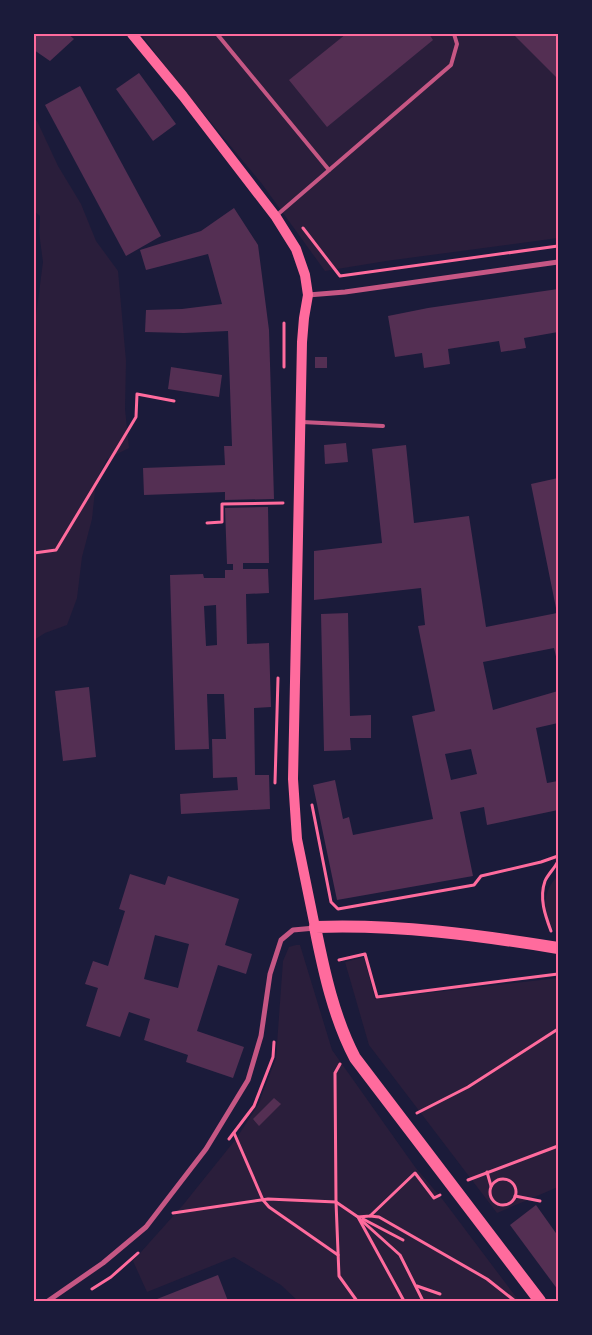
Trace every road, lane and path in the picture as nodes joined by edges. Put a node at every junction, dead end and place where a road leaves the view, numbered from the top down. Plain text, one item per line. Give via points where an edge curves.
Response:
1 (132, 34) edge
2 (217, 34) edge
3 (454, 34) edge
4 (329, 170) junction
5 (287, 207) junction
6 (276, 217) junction
7 (558, 246) edge
8 (558, 262) edge
9 (308, 295) junction
10 (174, 400) dead end
11 (300, 422) junction
12 (383, 426) dead end
13 (283, 503) dead end
14 (208, 523) dead end
15 (34, 553) edge
16 (310, 797) dead end
17 (558, 856) edge
18 (558, 861) edge
19 (315, 928) junction
20 (558, 934) edge
21 (558, 948) edge
22 (339, 960) dead end
23 (558, 974) edge
24 (558, 1029) edge
25 (356, 1058) junction
26 (414, 1114) dead end
27 (234, 1132) dead end
28 (558, 1146) edge
29 (487, 1172) junction
30 (466, 1180) dead end
31 (491, 1187) junction
32 (443, 1194) dead end
33 (515, 1196) junction
34 (263, 1200) junction
35 (540, 1201) dead end
36 (336, 1202) junction
37 (170, 1213) dead end
38 (358, 1216) junction
39 (370, 1216) junction
40 (402, 1240) dead end
41 (338, 1255) junction
42 (416, 1286) junction
43 (440, 1294) dead end
44 (48, 1301) edge
45 (357, 1301) edge
46 (404, 1301) edge
47 (424, 1301) edge
48 (515, 1301) edge
49 (540, 1301) edge

1 - 6 main road
2 - 4 lane
3 - 4 lane via 457,44 451,66
4 - 5 lane
5 - 6 lane
5 - 7 path via 340,276
6 - 9 main road via 296,249
8 - 9 street
9 - 11 main road via 302,342
10 - 15 path via 137,394 136,417 56,550
11 - 12 lane
11 - 19 main road via 293,780 296,839
13 - 14 path via 222,504 222,522
16 - 17 path via 331,902 338,908 474,885 481,876
18 - 20 path via 546,880 542,900 552,932
19 - 21 main road via 348,926 478,935
19 - 25 main road via 324,974 345,1039
19 - 44 street via 293,930 282,940 270,974 261,1036 248,1080 206,1149 146,1227 103,1263
22 - 23 path via 365,954 377,997
24 - 26 path via 468,1087
25 - 36 path via 342,1060 335,1073
25 - 49 main road
27 - 34 path
28 - 29 path
29 - 30 path
29 - 31 path
31 - 33 path via 497,1180 505,1179 513,1184
31 - 33 path via 491,1199 498,1205 511,1203
32 - 39 path via 434,1198 415,1173
33 - 35 path
34 - 36 path
34 - 37 path
34 - 41 path
36 - 38 path
36 - 41 path
38 - 39 path
38 - 40 path
38 - 42 path via 400,1255
38 - 46 path
39 - 48 path via 379,1217 488,1279
41 - 45 path via 339,1276
42 - 43 path
42 - 47 path

